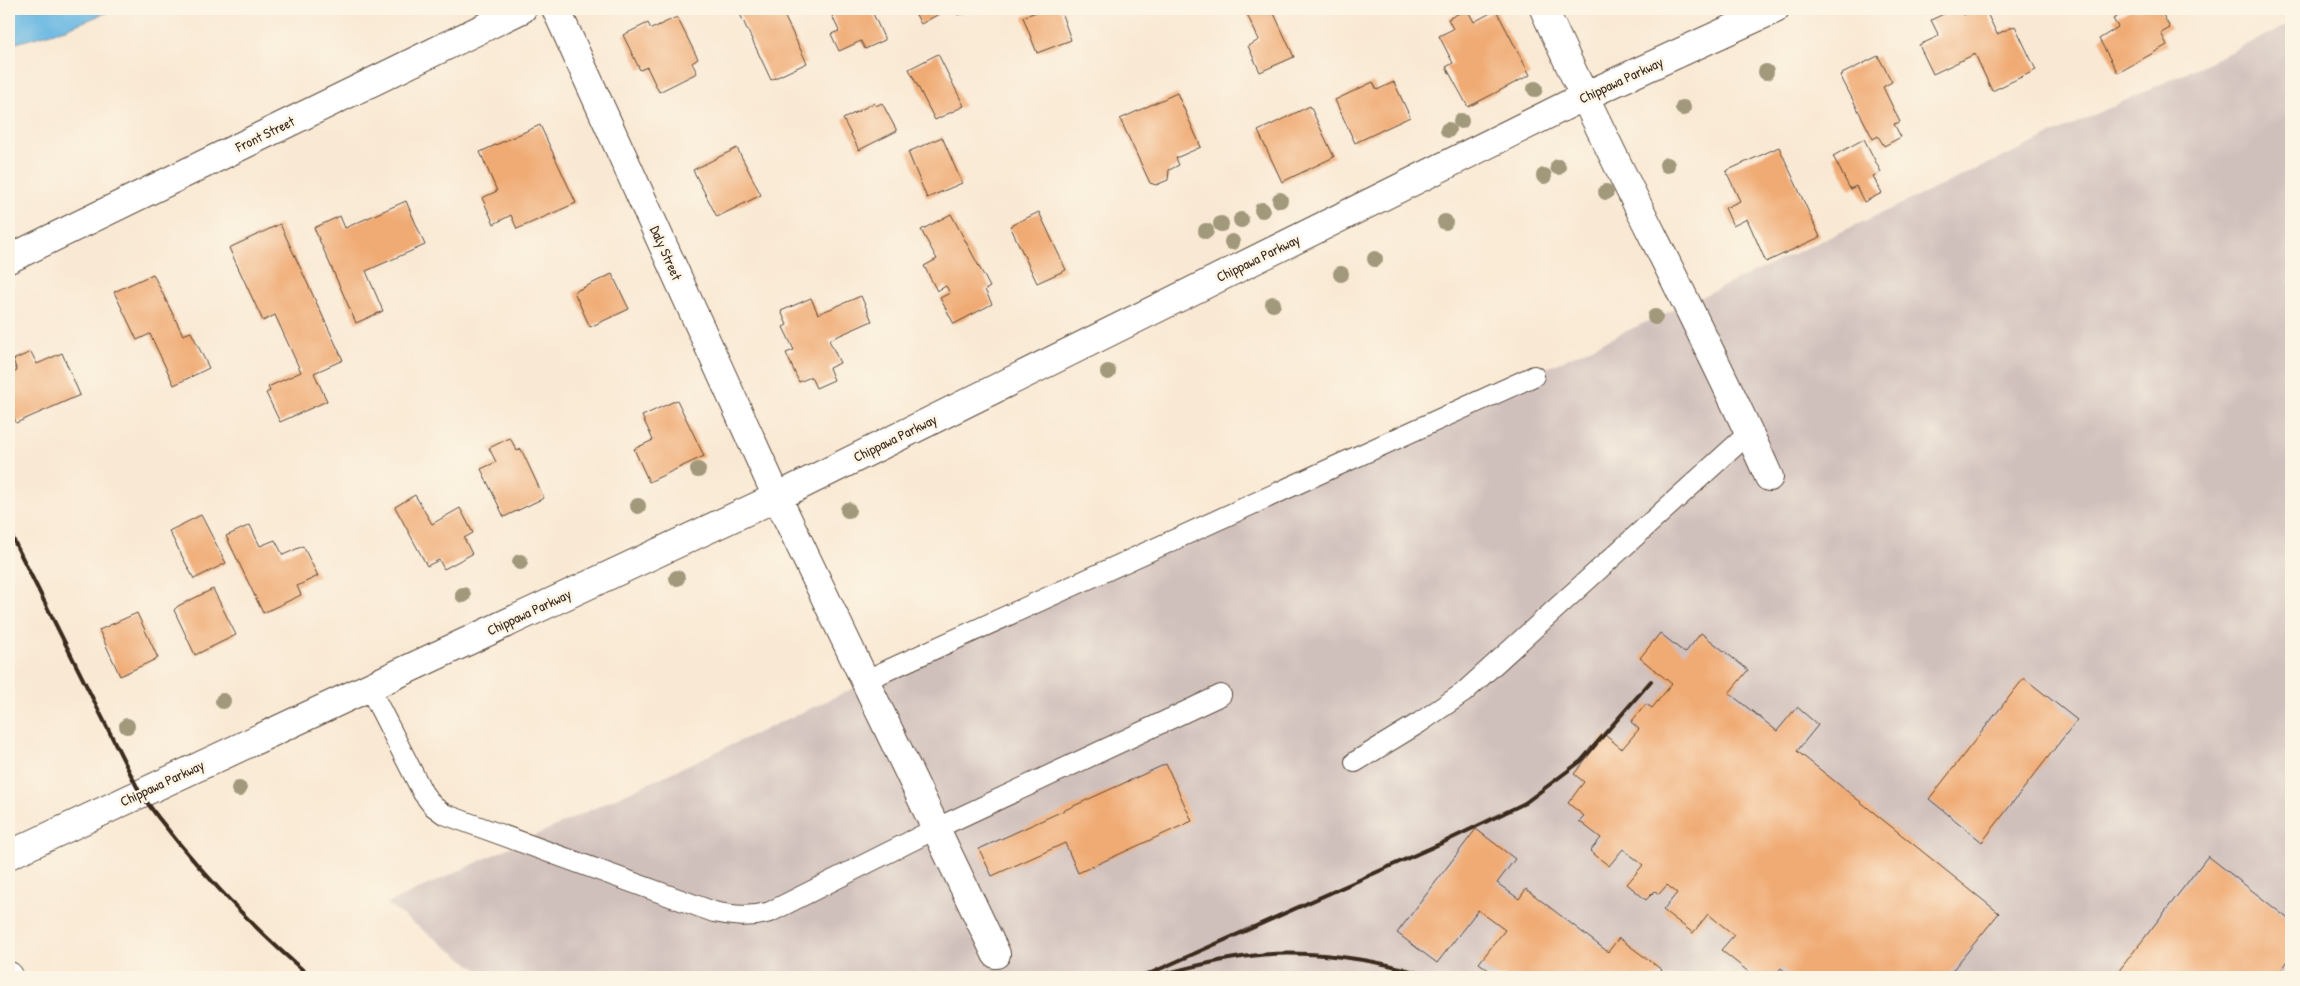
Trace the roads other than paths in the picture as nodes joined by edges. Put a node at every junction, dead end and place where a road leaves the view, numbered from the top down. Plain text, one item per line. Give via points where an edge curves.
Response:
1 (522, 9) edge
2 (556, 9) edge
3 (1544, 9) edge
4 (1775, 9) edge
5 (1583, 97) junction
6 (9, 259) edge
7 (1534, 376) dead end
8 (1749, 433) junction
9 (1769, 477) dead end
10 (777, 496) junction
11 (866, 680) junction
12 (369, 686) junction
13 (1222, 695) dead end
14 (1355, 762) dead end
15 (936, 829) junction
16 (9, 854) edge
17 (996, 954) dead end

1 - 6 street, Front Street
2 - 10 street, Daly Street
3 - 5 street
4 - 5 street, Chippawa Parkway
5 - 8 street
5 - 10 street, Chippawa Parkway
7 - 11 lane
8 - 9 street
8 - 14 lane via 1463,693
10 - 11 street, Daly Street
10 - 12 street, Chippawa Parkway
11 - 15 street, Daly Street
12 - 15 lane via 423,793 444,814 714,912 753,917 770,912
12 - 16 street, Chippawa Parkway
13 - 15 lane
15 - 17 street, Daly Street

